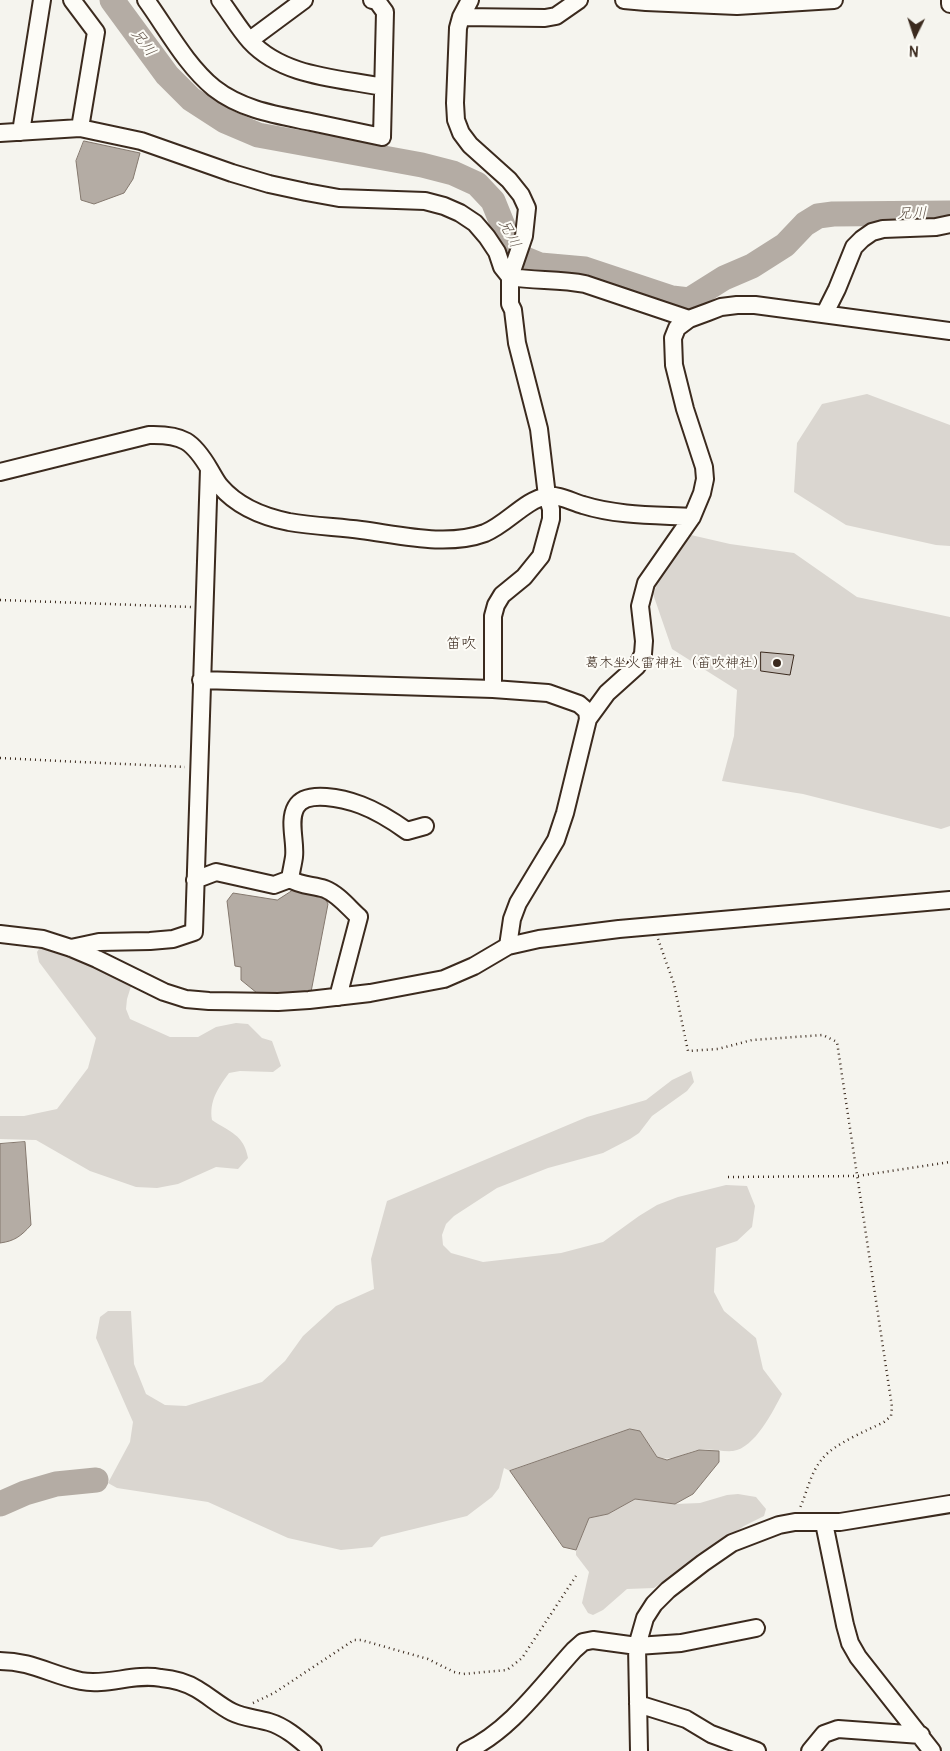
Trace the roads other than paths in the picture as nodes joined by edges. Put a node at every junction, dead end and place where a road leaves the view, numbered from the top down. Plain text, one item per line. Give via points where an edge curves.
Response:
1 (42, 0) edge
2 (72, 0) edge
3 (146, 0) edge
4 (220, 0) edge
5 (304, 0) edge
6 (372, 0) edge
7 (470, 0) edge
8 (579, 0) edge
9 (625, 0) edge
10 (834, 0) edge
11 (950, 0) edge
12 (950, 4) edge
13 (461, 17) junction
14 (250, 40) junction
15 (383, 87) junction
16 (80, 128) junction
17 (21, 132) junction
18 (0, 133) edge
19 (950, 224) edge
20 (511, 272) junction
21 (824, 314) junction
22 (689, 319) junction
23 (950, 331) edge
24 (209, 469) junction
25 (0, 472) edge
26 (548, 496) junction
27 (692, 517) junction
28 (201, 680) junction
29 (493, 689) junction
30 (588, 719) junction
31 (425, 826) dead end
32 (290, 879) junction
33 (195, 880) junction
34 (950, 900) edge
35 (0, 934) edge
36 (508, 946) junction
37 (71, 948) junction
38 (338, 997) junction
39 (950, 1504) edge
40 (824, 1523) junction
41 (756, 1628) dead end
42 (637, 1646) junction
43 (0, 1661) edge
44 (638, 1704) junction
45 (921, 1735) junction
46 (313, 1751) edge
47 (466, 1751) edge
48 (639, 1751) edge
49 (757, 1751) edge
50 (810, 1751) edge
51 (932, 1751) edge

1 - 17 street
2 - 16 street via 96,32
3 - 15 street via 197,71 214,88 252,109 382,137
4 - 14 street
5 - 14 street
6 - 15 street via 377,1 385,12
7 - 13 street
8 - 13 street via 556,16 545,18
9 - 10 street via 737,6
11 - 12 street
13 - 20 street via 455,103 460,132 509,180 527,208 524,236
14 - 15 street via 283,66
16 - 17 street
16 - 20 street via 141,141 232,173 306,192 339,198 425,201 444,206 475,223 488,237 502,267
17 - 18 street
19 - 21 street via 883,229 862,239 854,247
20 - 22 street via 530,280 569,280 585,284
20 - 26 street via 510,304 539,429
21 - 22 street via 737,305
21 - 23 street
22 - 27 street via 677,328 672,350 684,409 704,467 702,493
24 - 25 street via 196,448 182,438 166,434 149,435
24 - 26 street via 229,495 266,516 289,522 426,538 484,533 536,500
24 - 28 street
26 - 27 street via 607,510
26 - 29 street via 551,519 541,556 496,605 493,616
27 - 30 street via 646,583 640,606 643,654 637,666 607,694
28 - 29 street
28 - 33 street
29 - 30 street via 548,693 568,699 587,711
30 - 36 street via 566,814 556,840 518,903
31 - 32 street via 407,831 361,805 336,799 314,797 302,801 293,819 294,856
32 - 33 street via 274,885 216,872
32 - 38 street via 326,890 359,917
33 - 37 street via 194,932 173,939 99,942
34 - 36 street via 654,926 539,939
35 - 37 street via 43,939
36 - 38 street via 444,979
37 - 38 street via 164,992 186,999 278,1002
39 - 40 street
40 - 42 street via 795,1522 732,1543 654,1604 645,1618
40 - 45 street via 850,1643
41 - 42 street via 681,1643
42 - 44 street
42 - 47 street via 592,1640 583,1642 507,1725
43 - 46 street via 36,1665 83,1682 141,1676 180,1682 196,1688 240,1716 283,1728
44 - 48 street
44 - 49 street via 686,1719 711,1734
45 - 50 street via 838,1729 824,1734
45 - 51 street

